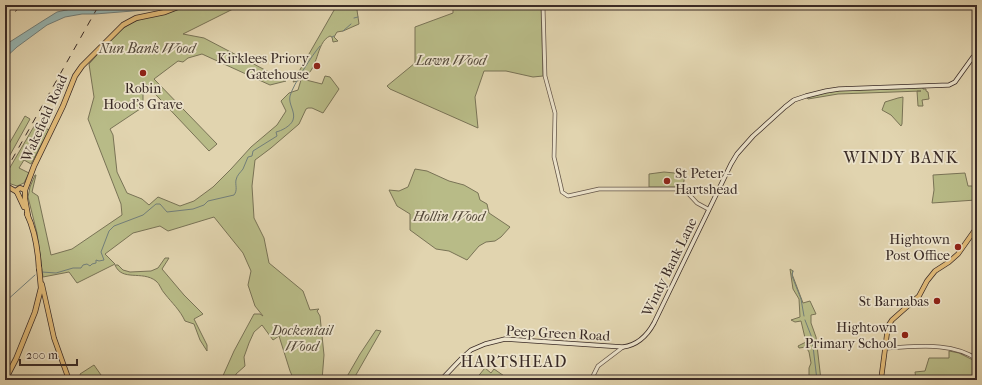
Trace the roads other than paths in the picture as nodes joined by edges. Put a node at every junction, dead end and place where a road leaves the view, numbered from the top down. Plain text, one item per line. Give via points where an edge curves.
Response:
1 (183, 5) edge
2 (543, 5) edge
3 (977, 54) edge
4 (7, 186) edge
5 (21, 192) junction
6 (708, 210) junction
7 (977, 227) edge
8 (40, 280) junction
9 (41, 288) junction
10 (44, 293) junction
11 (38, 299) junction
12 (46, 301) junction
13 (622, 347) junction
14 (884, 348) junction
15 (977, 359) edge
16 (5, 380) edge
17 (69, 380) edge
18 (441, 380) edge
19 (591, 380) edge
20 (881, 380) edge

1 - 5 highway, Wakefield Road via 126,23 82,66
2 - 6 street via 545,76 555,113 554,157 562,192 568,196 599,189 681,188
3 - 6 main road, Windy Bank Lane via 955,82 949,85 832,90 794,100 753,136 737,154
4 - 5 main road
5 - 8 highway via 36,242
6 - 13 main road, Windy Bank Lane via 648,333 641,340
7 - 14 main road via 957,255 935,271 919,296 892,320 888,326
8 - 9 highway
8 - 10 main road
8 - 11 highway
9 - 10 main road
9 - 11 highway
9 - 12 main road
10 - 12 main road
11 - 16 highway via 25,338
12 - 17 main road via 54,338
13 - 18 main road, Peep Green Road via 512,339 485,344 470,351
13 - 19 street, Windy Bank Lane via 598,366
14 - 15 street via 946,347
14 - 20 main road

